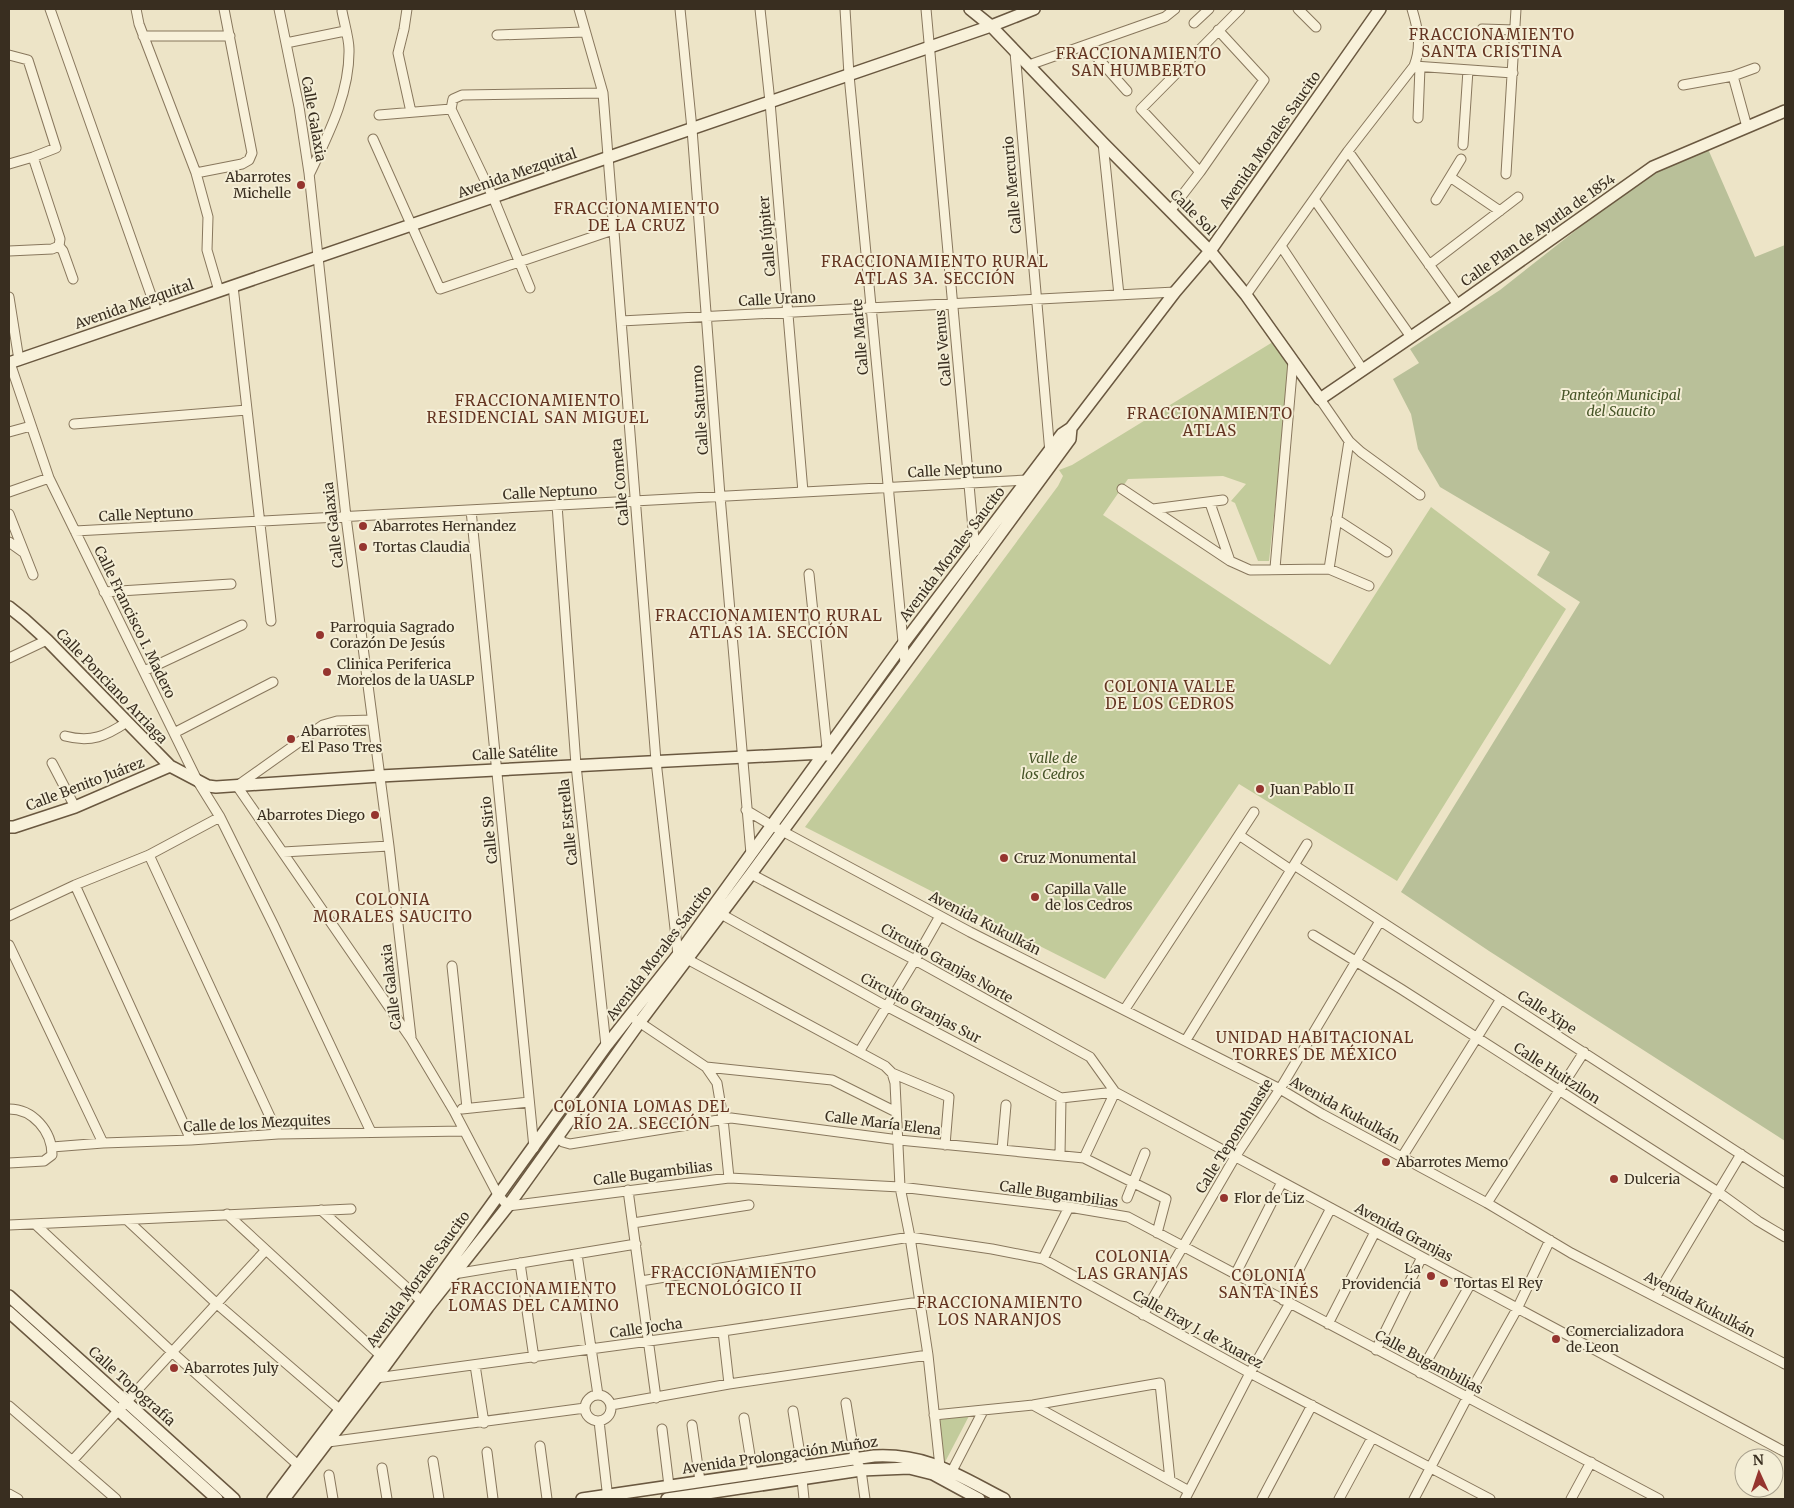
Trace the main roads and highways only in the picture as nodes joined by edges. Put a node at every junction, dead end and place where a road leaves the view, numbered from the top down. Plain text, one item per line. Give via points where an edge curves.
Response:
1 (970, 9) edge
2 (1034, 9) edge
3 (1380, 9) edge
4 (1014, 11) edge
5 (991, 26) junction
6 (1785, 111) edge
7 (1210, 251) junction
8 (13, 362) edge
9 (1320, 399) joint
10 (1071, 428) junction
11 (942, 592) junction
12 (952, 600) junction
13 (9, 608) edge
14 (825, 750) junction
15 (833, 761) junction
16 (170, 766) junction
17 (197, 780) joint
18 (9, 827) edge
19 (776, 828) junction
20 (683, 957) junction
21 (635, 1019) junction
22 (9, 1296) edge
23 (425, 1304) junction
24 (9, 1312) edge
25 (343, 1413) junction
26 (608, 1497) edge
27 (974, 1498) edge
28 (217, 1499) edge
29 (234, 1499) edge
30 (273, 1499) edge
31 (284, 1499) edge
32 (582, 1499) edge
33 (667, 1499) edge
34 (1004, 1499) edge

1 - 5 main road, Calle Sol
2 - 4 main road, Avenida Mezquital
3 - 7 main road, Avenida Morales Saucito
4 - 5 main road, Avenida Mezquital via 1004,21
5 - 7 main road, Calle Sol
5 - 8 main road, Avenida Mezquital
6 - 9 main road, Calle Plan de Ayutla de 1854 via 1652,167
7 - 9 main road, Calle Sol via 1246,295
7 - 10 main road, Avenida Morales Saucito
10 - 11 main road, Avenida Morales Saucito via 1049,450
10 - 12 main road, Avenida Morales Saucito via 1070,439
11 - 12 main road
11 - 14 main road, Avenida Morales Saucito
12 - 15 main road, Avenida Morales Saucito
13 - 16 main road, Calle Ponciano Arriaga via 47,640
14 - 15 main road
14 - 17 main road, Calle Satélite via 238,786 208,786
14 - 19 main road, Avenida Morales Saucito
15 - 19 main road, Avenida Morales Saucito
16 - 17 main road, Calle Ponciano Arriaga
16 - 18 main road, Calle Benito Juárez via 75,807
19 - 20 main road, Avenida Morales Saucito via 751,854
19 - 20 main road, Avenida Morales Saucito via 751,874
20 - 21 main road, Avenida Morales Saucito
21 - 23 main road, Avenida Morales Saucito via 508,1206 454,1274
21 - 23 main road, Avenida Morales Saucito via 606,1046 498,1195
22 - 29 main road, Calle Topografía
23 - 25 main road, Avenida Morales Saucito via 380,1355
23 - 25 main road, Avenida Morales Saucito via 376,1378
24 - 28 main road, Calle Topografía
25 - 30 main road, Avenida Morales Saucito
25 - 31 main road, Avenida Morales Saucito via 328,1442
26 - 32 main road, Avenida Prolongación Muñoz
26 - 34 main road, Avenida Prolongación Muñoz via 700,1480 896,1454 952,1471
27 - 33 main road, Avenida Prolongación Muñoz via 933,1474 909,1468 861,1470

